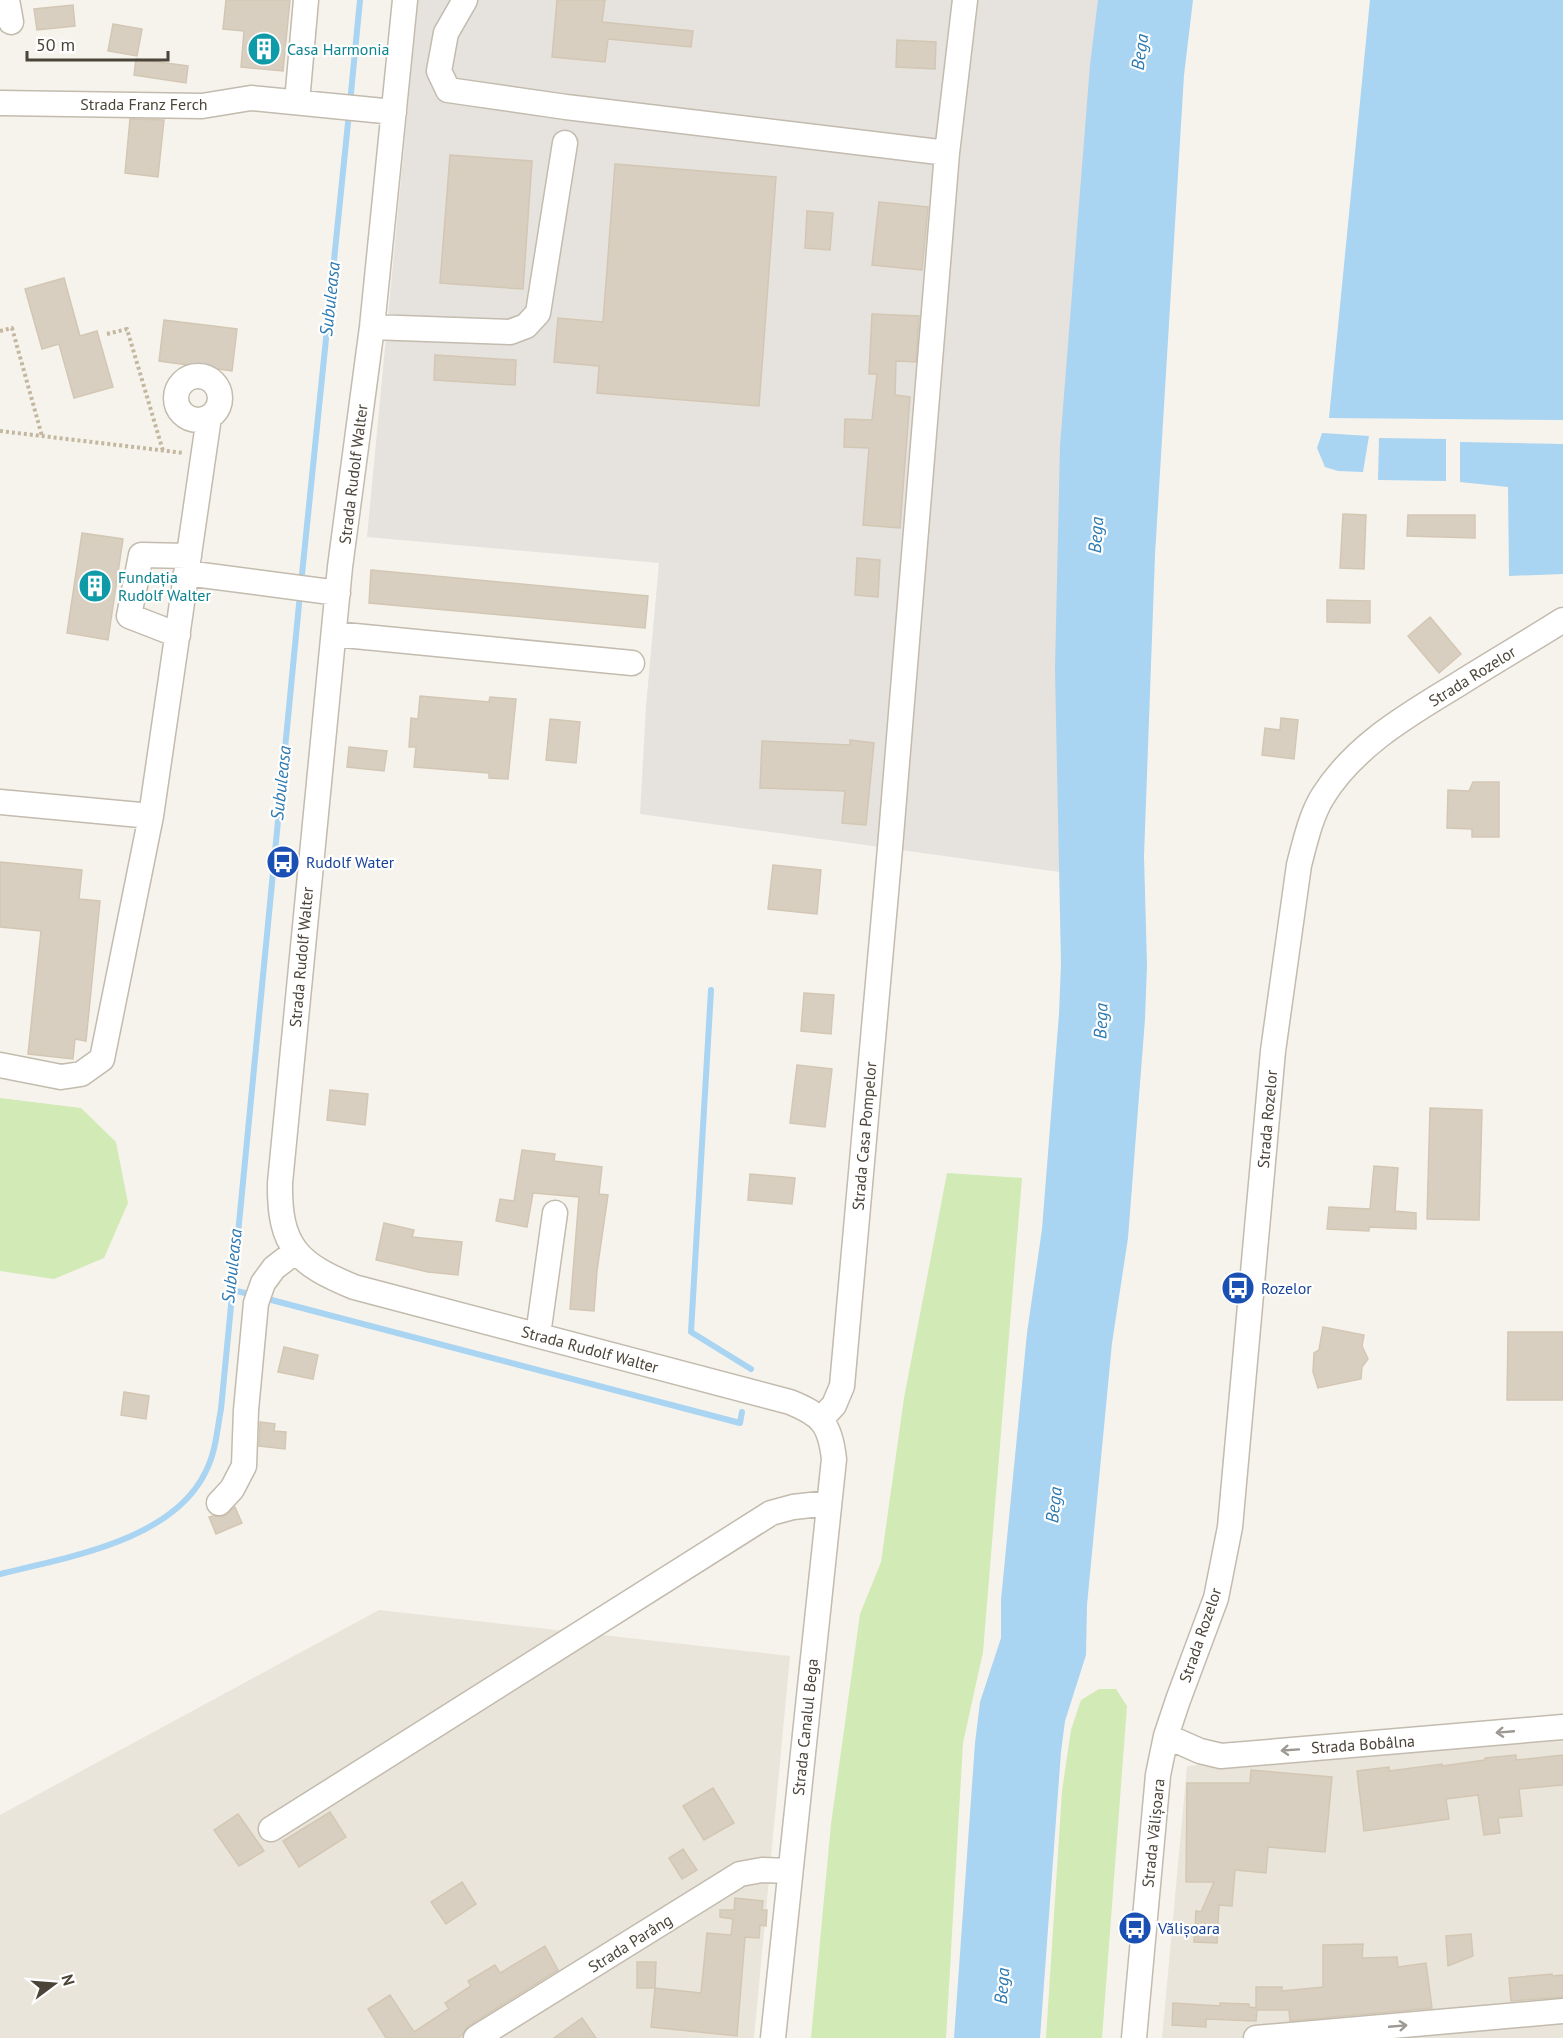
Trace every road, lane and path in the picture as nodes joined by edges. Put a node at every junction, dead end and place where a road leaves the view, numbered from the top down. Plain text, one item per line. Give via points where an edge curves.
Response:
1 (306, 0) edge
2 (405, 0) edge
3 (465, 0) edge
4 (965, 0) edge
5 (297, 102) junction
6 (0, 103) edge
7 (394, 112) junction
8 (565, 143) dead end
9 (947, 153) junction
10 (372, 327) junction
11 (0, 331) edge
12 (107, 334) dead end
13 (209, 417) dead end
14 (0, 431) edge
15 (42, 436) junction
16 (164, 451) junction
17 (203, 456) junction
18 (188, 564) junction
19 (332, 592) junction
20 (1563, 620) edge
21 (334, 634) junction
22 (177, 635) junction
23 (632, 663) dead end
24 (0, 802) edge
25 (151, 816) junction
26 (0, 1065) edge
27 (555, 1213) dead end
28 (296, 1251) junction
29 (538, 1335) junction
30 (821, 1419) junction
31 (219, 1503) dead end
32 (829, 1503) junction
33 (1563, 1727) edge
34 (1166, 1736) junction
35 (271, 1829) dead end
36 (790, 1872) junction
37 (1563, 2011) edge
38 (476, 2038) edge
39 (773, 2038) edge
40 (1134, 2038) edge
41 (1256, 2038) edge

1 - 5 street
2 - 7 street, Strada Rudolf Walter
3 - 9 street via 444,43 439,71 448,90 566,108
4 - 9 street, Strada Casa Pompelor
5 - 6 street, Strada Franz Ferch via 251,98 202,106
5 - 7 street, Strada Franz Ferch
7 - 10 street, Strada Rudolf Walter
8 - 10 street via 537,314 526,326 510,332
9 - 30 street, Strada Casa Pompelor via 842,1386 834,1405
10 - 19 street, Strada Rudolf Walter
11 - 15 path via 12,328
12 - 16 path via 127,329
13 - 17 street
14 - 15 path
15 - 16 path
16 - 17 path
17 - 18 street
18 - 19 street via 255,582
18 - 22 street
18 - 22 street via 141,555 129,616
19 - 21 street, Strada Rudolf Walter
20 - 34 street, Strada Rozelor via 1407,716 1368,745 1322,798 1305,841 1273,1051 1230,1527 1216,1598
21 - 23 street
21 - 28 street, Strada Rudolf Walter via 280,1183 279,1210
22 - 25 street
24 - 25 street
25 - 26 street via 102,1059 81,1074 61,1077
27 - 29 street
28 - 29 street, Strada Rudolf Walter via 309,1265 354,1287
28 - 31 street via 274,1268 256,1303 244,1466
29 - 30 street, Strada Rudolf Walter via 790,1402
30 - 32 street, Strada Canalul Bega via 831,1436 834,1459
32 - 35 street via 771,1513
32 - 36 street, Strada Canalul Bega
33 -> 34 street, Strada Bobâlna via 1221,1755 1200,1751
34 - 40 street, Strada Vălișoara via 1158,1775
36 - 38 street, Strada Parâng via 762,1870 740,1874
36 - 39 street, Strada Canalul Bega
41 -> 37 street

